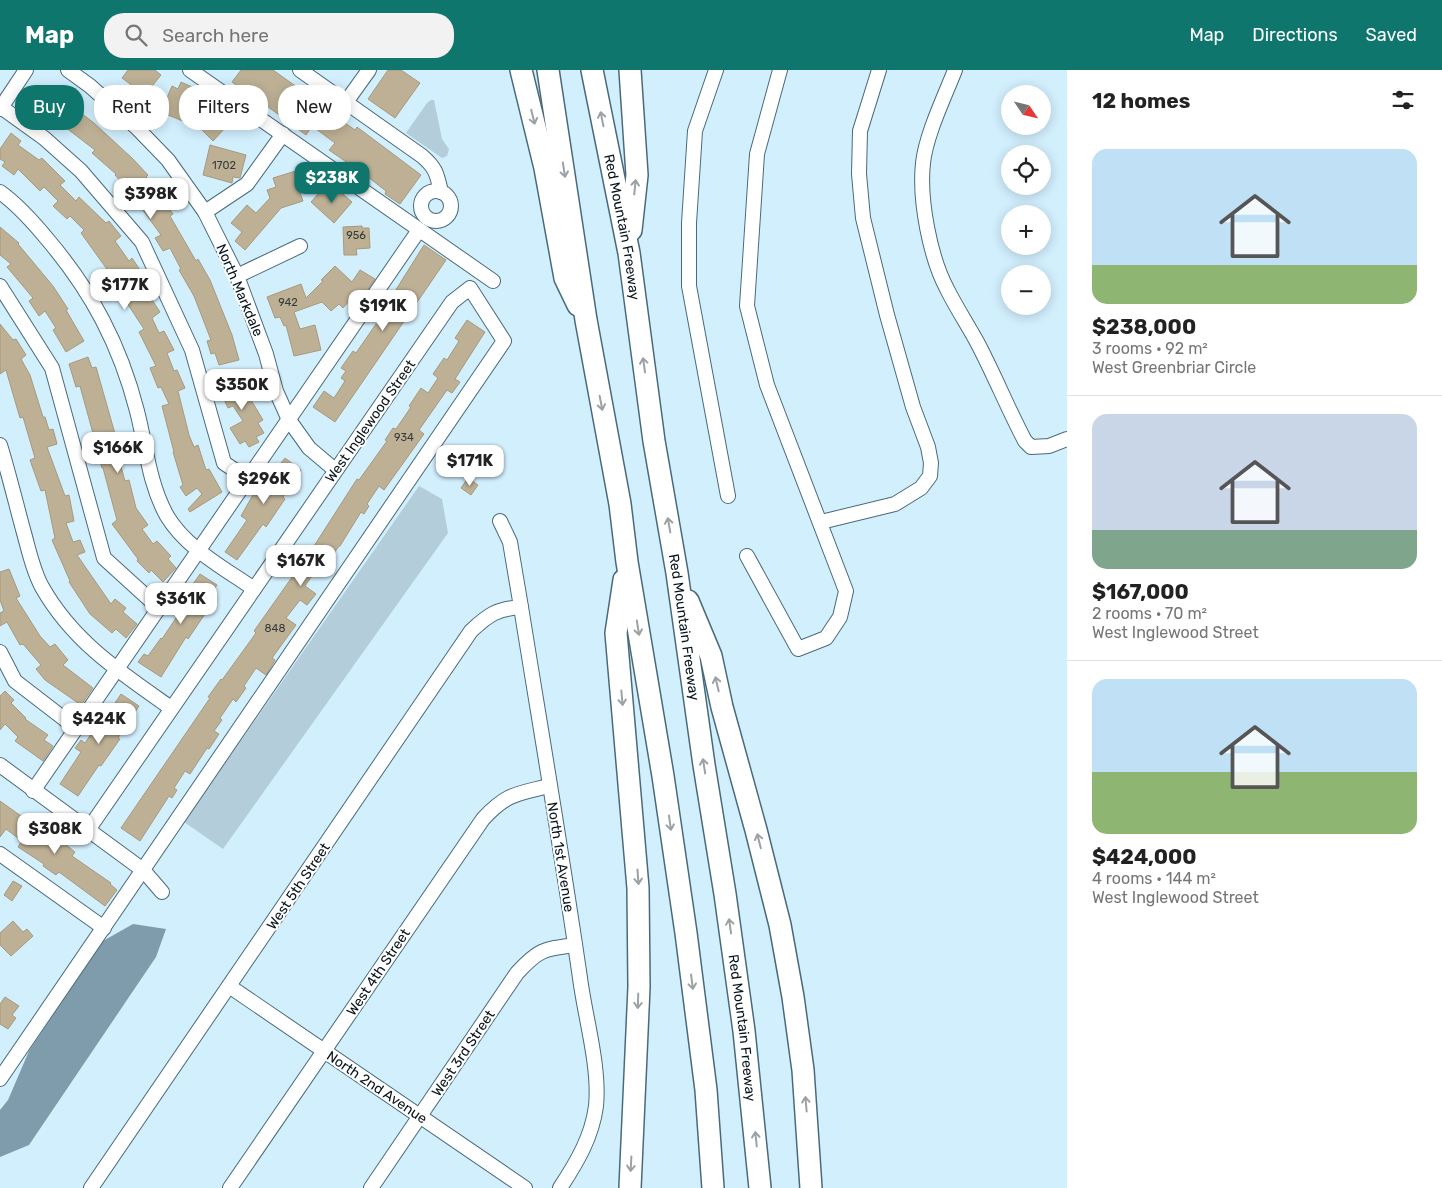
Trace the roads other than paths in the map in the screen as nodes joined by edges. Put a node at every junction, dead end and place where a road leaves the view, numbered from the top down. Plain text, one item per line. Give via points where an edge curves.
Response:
1 (26, 70) edge
2 (68, 70) edge
3 (190, 70) edge
4 (300, 70) edge
5 (369, 70) edge
6 (522, 70) edge
7 (548, 70) edge
8 (592, 70) edge
9 (630, 70) edge
10 (716, 70) edge
11 (780, 70) edge
12 (879, 70) edge
13 (955, 70) edge
14 (322, 85) edge
15 (351, 95) edge
16 (351, 106) edge
17 (0, 108) edge
18 (282, 134) junction
19 (0, 192) edge
20 (441, 192) dead end
21 (205, 212) junction
22 (419, 230) junction
23 (300, 246) dead end
24 (629, 253) junction
25 (237, 276) junction
26 (493, 281) dead end
27 (0, 286) edge
28 (586, 320) junction
29 (289, 420) junction
30 (1067, 439) edge
31 (0, 445) edge
32 (335, 470) junction
33 (248, 478) junction
34 (728, 496) dead end
35 (500, 520) dead end
36 (821, 522) junction
37 (199, 550) junction
38 (747, 556) dead end
39 (627, 562) junction
40 (677, 574) junction
41 (254, 589) junction
42 (521, 607) junction
43 (159, 608) junction
44 (0, 652) edge
45 (117, 669) junction
46 (171, 708) junction
47 (76, 728) junction
48 (0, 765) edge
49 (549, 786) junction
50 (33, 791) junction
51 (88, 830) junction
52 (0, 854) edge
53 (143, 870) junction
54 (162, 892) dead end
55 (104, 928) junction
56 (575, 945) junction
57 (229, 986) junction
58 (324, 1051) junction
59 (0, 1079) edge
60 (420, 1116) junction
61 (517, 1186) edge
62 (91, 1188) edge
63 (230, 1188) edge
64 (371, 1188) edge
65 (560, 1188) edge
66 (630, 1188) edge
67 (713, 1188) edge
68 (760, 1188) edge
69 (811, 1188) edge

1 - 17 street
2 - 21 street, North Markdale via 172,156
3 - 18 street
4 - 14 street
5 - 15 street
6 -> 28 highway via 545,168 565,278
7 -> 28 highway
24 -> 8 highway, Red Mountain Freeway
24 -> 9 highway via 637,175
10 - 34 street via 695,132 689,286
11 - 36 street via 757,154 747,306 767,385
12 - 36 street via 860,131 862,218 913,407 932,463 930,476 921,488 895,504
13 - 30 street via 923,162 922,189 937,267 1025,442 1031,447 1049,446
16 - 20 street via 433,166
17 - 33 street via 44,138 81,171 142,242 192,350 224,463
18 - 21 street via 248,184
18 - 22 street
19 - 37 street via 36,225 62,256 101,315 120,358 136,409 156,493 180,534
21 - 25 street, North Markdale
22 - 26 street
22 - 29 street
23 - 25 street
40 -> 24 highway, Red Mountain Freeway via 654,441
25 - 29 street, North Markdale via 266,354 276,392
27 - 43 street via 52,368 104,558
28 -> 39 highway via 620,504
29 - 32 street, North Markdale via 309,448
29 - 33 street
31 - 45 street via 42,586 82,641
32 - 41 street, West Inglewood Street
32 - 53 street, West Inglewood Street via 452,302 470,288 504,341
33 - 37 street
35 - 42 street, North 1st Avenue via 510,542
36 - 38 street via 846,591 840,617 826,638 798,649
37 - 41 street
37 - 43 street
39 -> 66 highway via 616,632 638,888 638,1005
39 -> 67 highway via 686,933 706,1090
68 -> 40 highway, Red Mountain Freeway via 727,904
69 -> 40 highway via 802,1061 778,917 711,656
41 - 46 street, West Inglewood Street
42 - 49 street, North 1st Avenue
42 - 57 street, West 5th Street via 504,608 487,615 471,631
43 - 45 street
44 - 47 street via 15,681
45 - 46 street
45 - 47 street
46 - 51 street, West Inglewood Street
47 - 50 street
48 - 50 street
49 - 56 street, North 1st Avenue
49 - 58 street, West 4th Street via 512,795 483,819
50 - 51 street
51 - 53 street
52 - 55 street
53 - 54 street
53 - 55 street
55 - 59 street
56 - 60 street, West 3rd Street via 545,949 517,973
56 - 65 street, North 1st Avenue via 596,1076 596,1106 590,1134 577,1163
57 - 58 street, North 2nd Avenue
57 - 62 street, West 5th Street
58 - 60 street, North 2nd Avenue
58 - 63 street, West 4th Street
60 - 61 street, North 2nd Avenue
60 - 64 street, West 3rd Street

